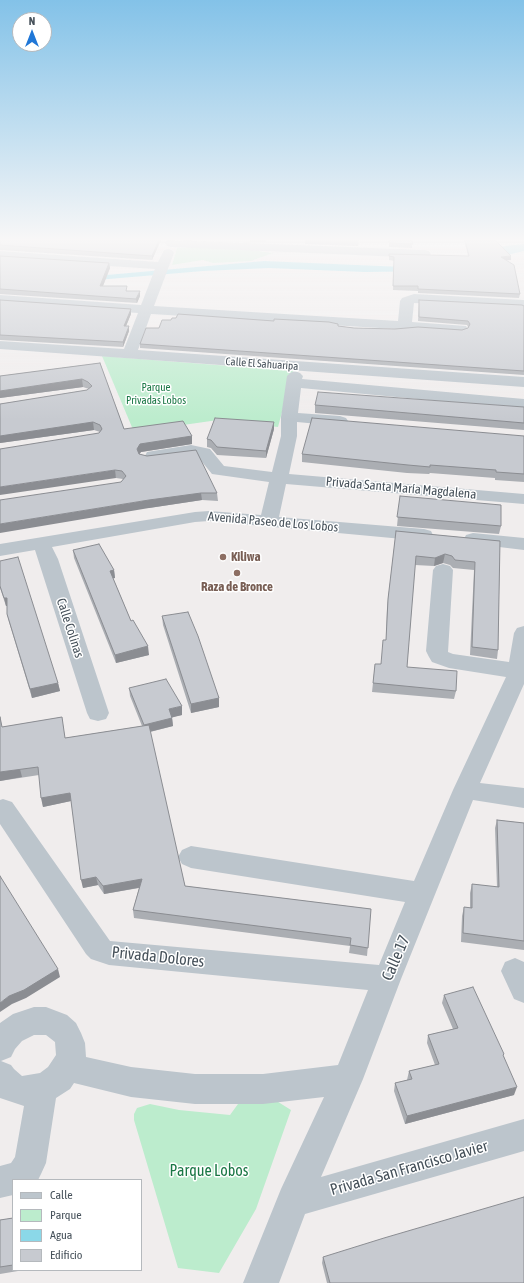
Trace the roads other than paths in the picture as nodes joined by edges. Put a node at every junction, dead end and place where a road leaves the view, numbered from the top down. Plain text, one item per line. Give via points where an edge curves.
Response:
1 (12, 300) edge
2 (151, 300) edge
3 (409, 300) edge
4 (448, 300) edge
5 (524, 304) edge
6 (147, 310) junction
7 (405, 326) junction
8 (461, 329) edge
9 (4, 346) edge
10 (129, 355) junction
11 (524, 382) edge
12 (524, 404) edge
13 (289, 417) junction
14 (352, 422) edge
15 (147, 457) edge
16 (278, 478) junction
17 (524, 499) edge
18 (270, 521) junction
19 (41, 543) junction
20 (524, 544) edge
21 (0, 550) edge
22 (443, 570) dead end
23 (522, 655) edge
24 (98, 713) dead end
25 (466, 790) junction
26 (524, 798) edge
27 (3, 809) dead end
28 (191, 857) dead end
29 (423, 894) junction
30 (387, 979) junction
31 (0, 1047) edge
32 (67, 1067) junction
33 (0, 1075) edge
34 (348, 1079) junction
35 (42, 1088) junction
36 (524, 1135) edge
37 (0, 1182) edge
38 (293, 1201) junction
39 (261, 1283) edge

1 - 6 street
2 - 6 street
3 - 7 street
4 - 5 street
6 - 7 street
6 - 10 street
7 - 8 street
9 - 10 street, Calle El Sahuaripa
10 - 11 street, Calle El Sahuaripa
12 - 13 street via 294,379
13 - 14 street
13 - 16 street via 288,436
15 - 16 street, Privada Santa María Magdalena via 198,450 204,453 218,470
16 - 17 street, Privada Santa María Magdalena
16 - 18 street
18 - 19 street, Avenida Paseo de Los Lobos via 195,517
18 - 20 street, Avenida Paseo de Los Lobos
19 - 21 street, Avenida Paseo de Los Lobos
19 - 24 street, Calle Colinas
22 - 23 street via 437,651 440,657 449,661
23 - 25 street, Calle 17
25 - 26 street
25 - 29 street, Calle 17
27 - 30 street, Privada Dolores via 101,950 109,953
28 - 29 street
29 - 30 street, Calle 17
30 - 34 street, Calle 17
31 - 32 street via 12,1031 23,1024 46,1021 57,1025 66,1033 71,1055
32 - 34 street via 131,1082 195,1089 263,1089
32 - 35 street via 59,1078
33 - 35 street via 12,1087 22,1091
34 - 38 street, Calle 17
35 - 37 street via 30,1163 21,1176
36 - 38 street, Privada San Francisco Javier
38 - 39 street, Calle 17

